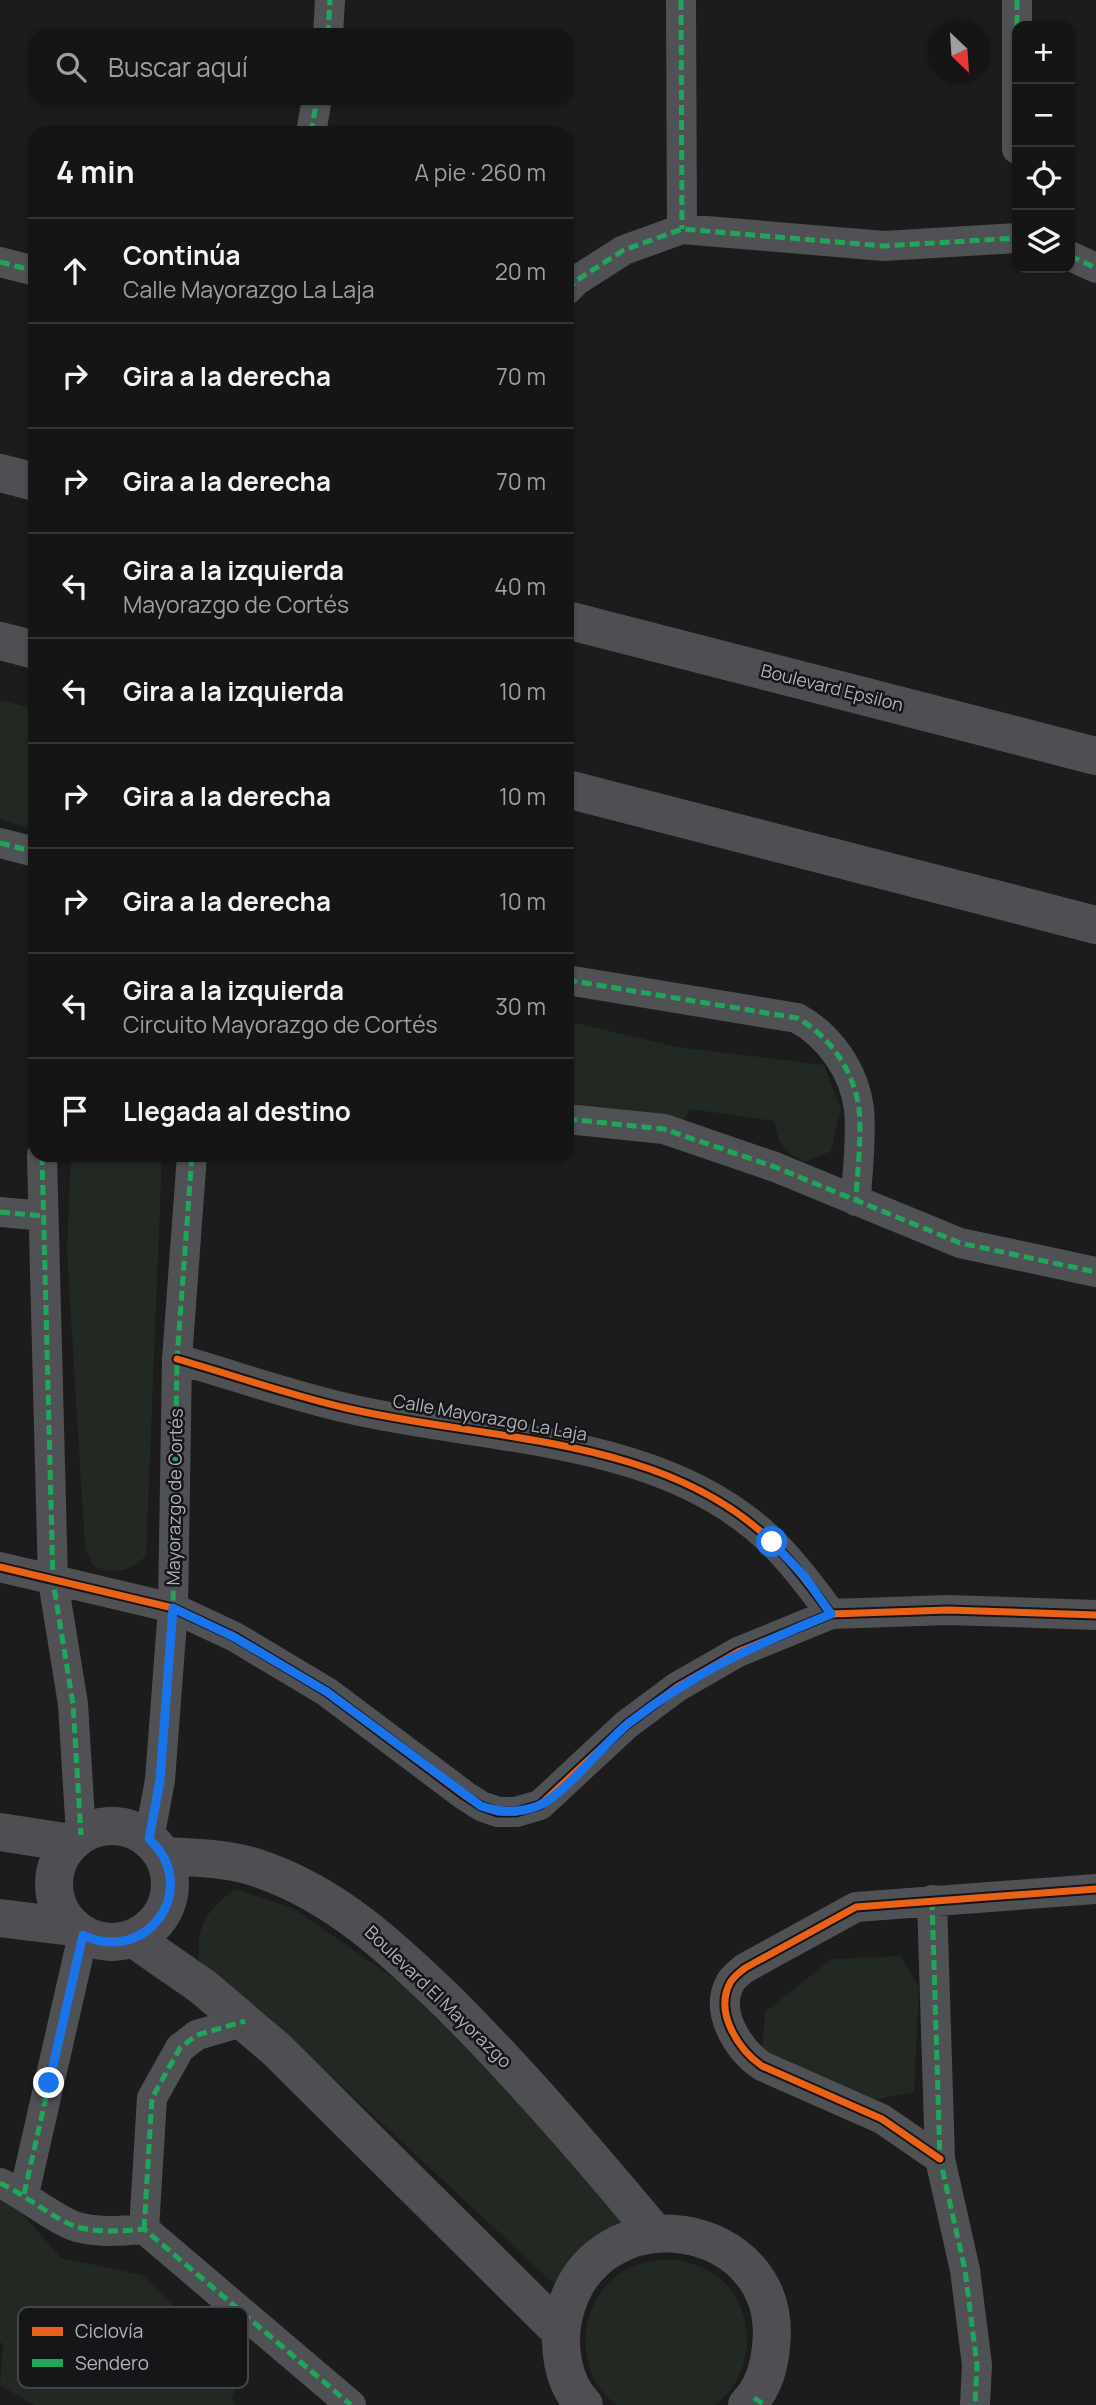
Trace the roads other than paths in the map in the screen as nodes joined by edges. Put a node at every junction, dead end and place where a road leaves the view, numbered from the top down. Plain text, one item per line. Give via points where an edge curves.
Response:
1 (330, 0) edge
2 (681, 0) edge
3 (1017, 0) edge
4 (328, 28) edge
5 (316, 105) edge
6 (312, 126) edge
7 (1017, 147) edge
8 (682, 229) junction
9 (1012, 239) edge
10 (1075, 259) edge
11 (0, 262) edge
12 (1096, 268) edge
13 (28, 269) edge
14 (574, 283) edge
15 (0, 473) edge
16 (28, 480) edge
17 (574, 622) edge
18 (0, 640) edge
19 (28, 648) edge
20 (1096, 756) edge
21 (574, 791) edge
22 (0, 843) edge
23 (28, 850) edge
24 (1096, 925) edge
25 (574, 981) edge
26 (574, 1120) edge
27 (42, 1162) edge
28 (191, 1162) edge
29 (856, 1201) junction
30 (0, 1212) edge
31 (43, 1216) junction
32 (1096, 1272) edge
33 (177, 1359) junction
34 (0, 1567) edge
35 (53, 1581) junction
36 (173, 1608) junction
37 (831, 1614) junction
38 (1096, 1615) edge
39 (0, 1832) edge
40 (76, 1839) junction
41 (156, 1847) junction
42 (1096, 1889) edge
43 (932, 1900) junction
44 (0, 1918) edge
45 (78, 1931) junction
46 (134, 1939) junction
47 (245, 2021) junction
48 (940, 2159) junction
49 (12, 2188) edge
50 (144, 2229) junction
51 (654, 2232) junction
52 (236, 2307) edge
53 (248, 2317) edge
54 (560, 2331) junction
55 (755, 2403) edge
56 (581, 2404) edge
57 (351, 2405) edge
58 (975, 2405) edge

1 - 4 street
2 - 8 street
3 - 7 street
5 - 6 street
8 - 9 street via 884,246
8 - 14 street via 624,250
10 - 12 street
11 - 13 street
15 - 16 street
17 - 20 street, Boulevard Epsilon
18 - 19 street
21 - 24 street
22 - 23 street
25 - 29 street via 797,1018 817,1029 834,1048 859,1108
26 - 29 street via 664,1129
27 - 31 street
28 - 33 street, Mayorazgo de Cortés
29 - 32 street via 960,1243
30 - 31 street
31 - 35 street
33 - 36 street, Mayorazgo de Cortés
33 - 37 street, Calle Mayorazgo La Laja via 346,1408 577,1449 667,1475 726,1506 772,1542
34 - 35 street
35 - 36 street
35 - 40 street via 73,1704
36 - 37 street via 295,1672 464,1795 498,1812 516,1812 549,1799 626,1725 677,1687 738,1652
36 - 41 street, Mayorazgo de Cortés
37 - 38 street via 948,1610
39 - 40 street
40 - 41 street via 92,1829 116,1826 128,1828
40 - 45 street via 56,1869 54,1885 62,1914
41 - 46 street via 170,1874 170,1894 164,1913
41 - 51 street, Boulevard El Mayorazgo via 262,1869 320,1896 361,1923 491,2045
42 - 43 street
43 - 48 street
43 - 48 street via 856,1907 746,1968 730,1982 726,2004 734,2036 748,2056 882,2119
44 - 45 street
45 - 46 street via 108,1943
45 - 49 street
46 - 47 street
47 - 50 street via 197,2035 180,2048 152,2098
47 - 54 street
48 - 58 street via 965,2270 977,2365
49 - 50 street via 75,2226 107,2233
50 - 52 street
51 - 54 street via 619,2243 589,2264 568,2295
51 - 55 street via 689,2234 721,2246 748,2268 766,2298 773,2332 769,2366
53 - 57 street
54 - 56 street via 563,2367

